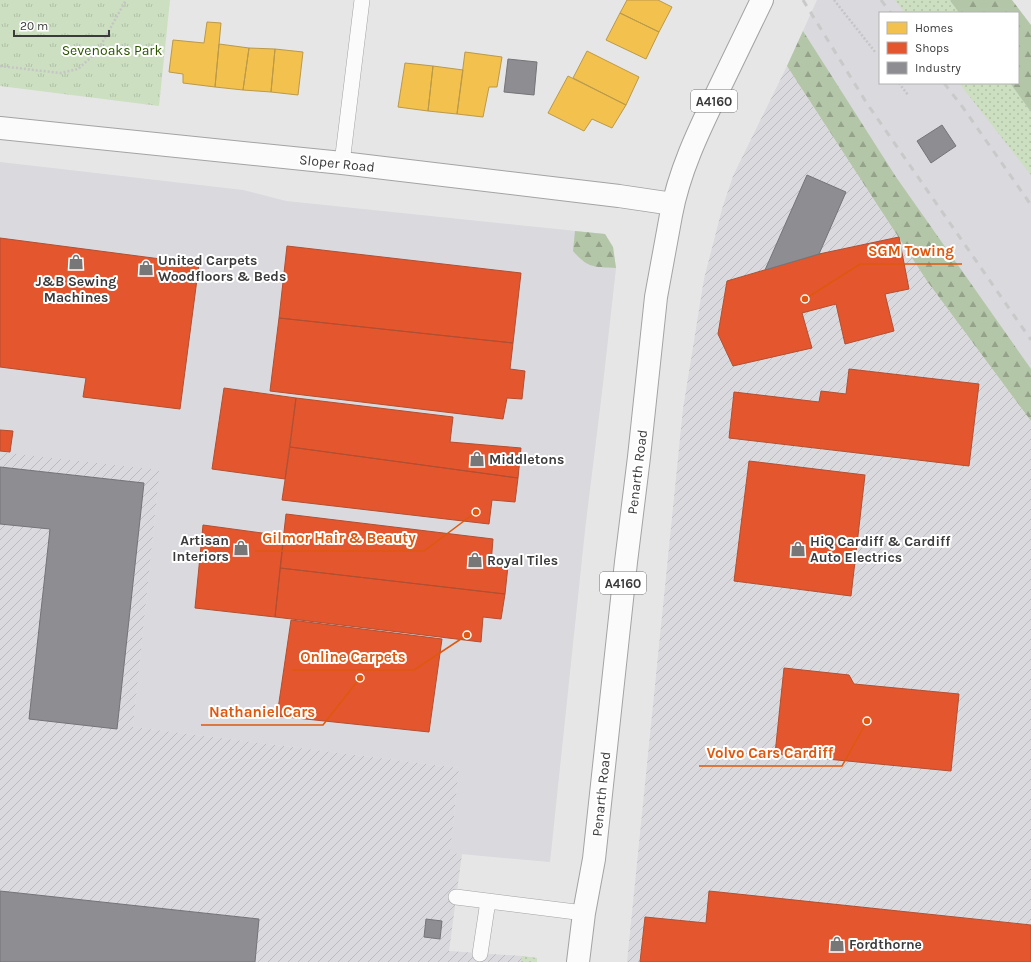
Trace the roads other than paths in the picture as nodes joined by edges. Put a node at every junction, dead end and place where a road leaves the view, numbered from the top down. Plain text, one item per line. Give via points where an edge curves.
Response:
1 (362, 0) edge
2 (762, 0) edge
3 (0, 128) edge
4 (342, 163) junction
5 (673, 204) junction
6 (456, 897) dead end
7 (488, 901) junction
8 (584, 913) junction
9 (480, 954) dead end
10 (578, 962) edge

1 - 4 lane
2 - 5 main road, Penarth Road / A4160 via 699,132
3 - 4 main road, Sloper Road
4 - 5 main road, Sloper Road
5 - 8 main road, Penarth Road / A4160 via 657,291 594,859
6 - 7 lane
7 - 8 lane
7 - 9 lane
8 - 10 main road, Penarth Road / A4160

